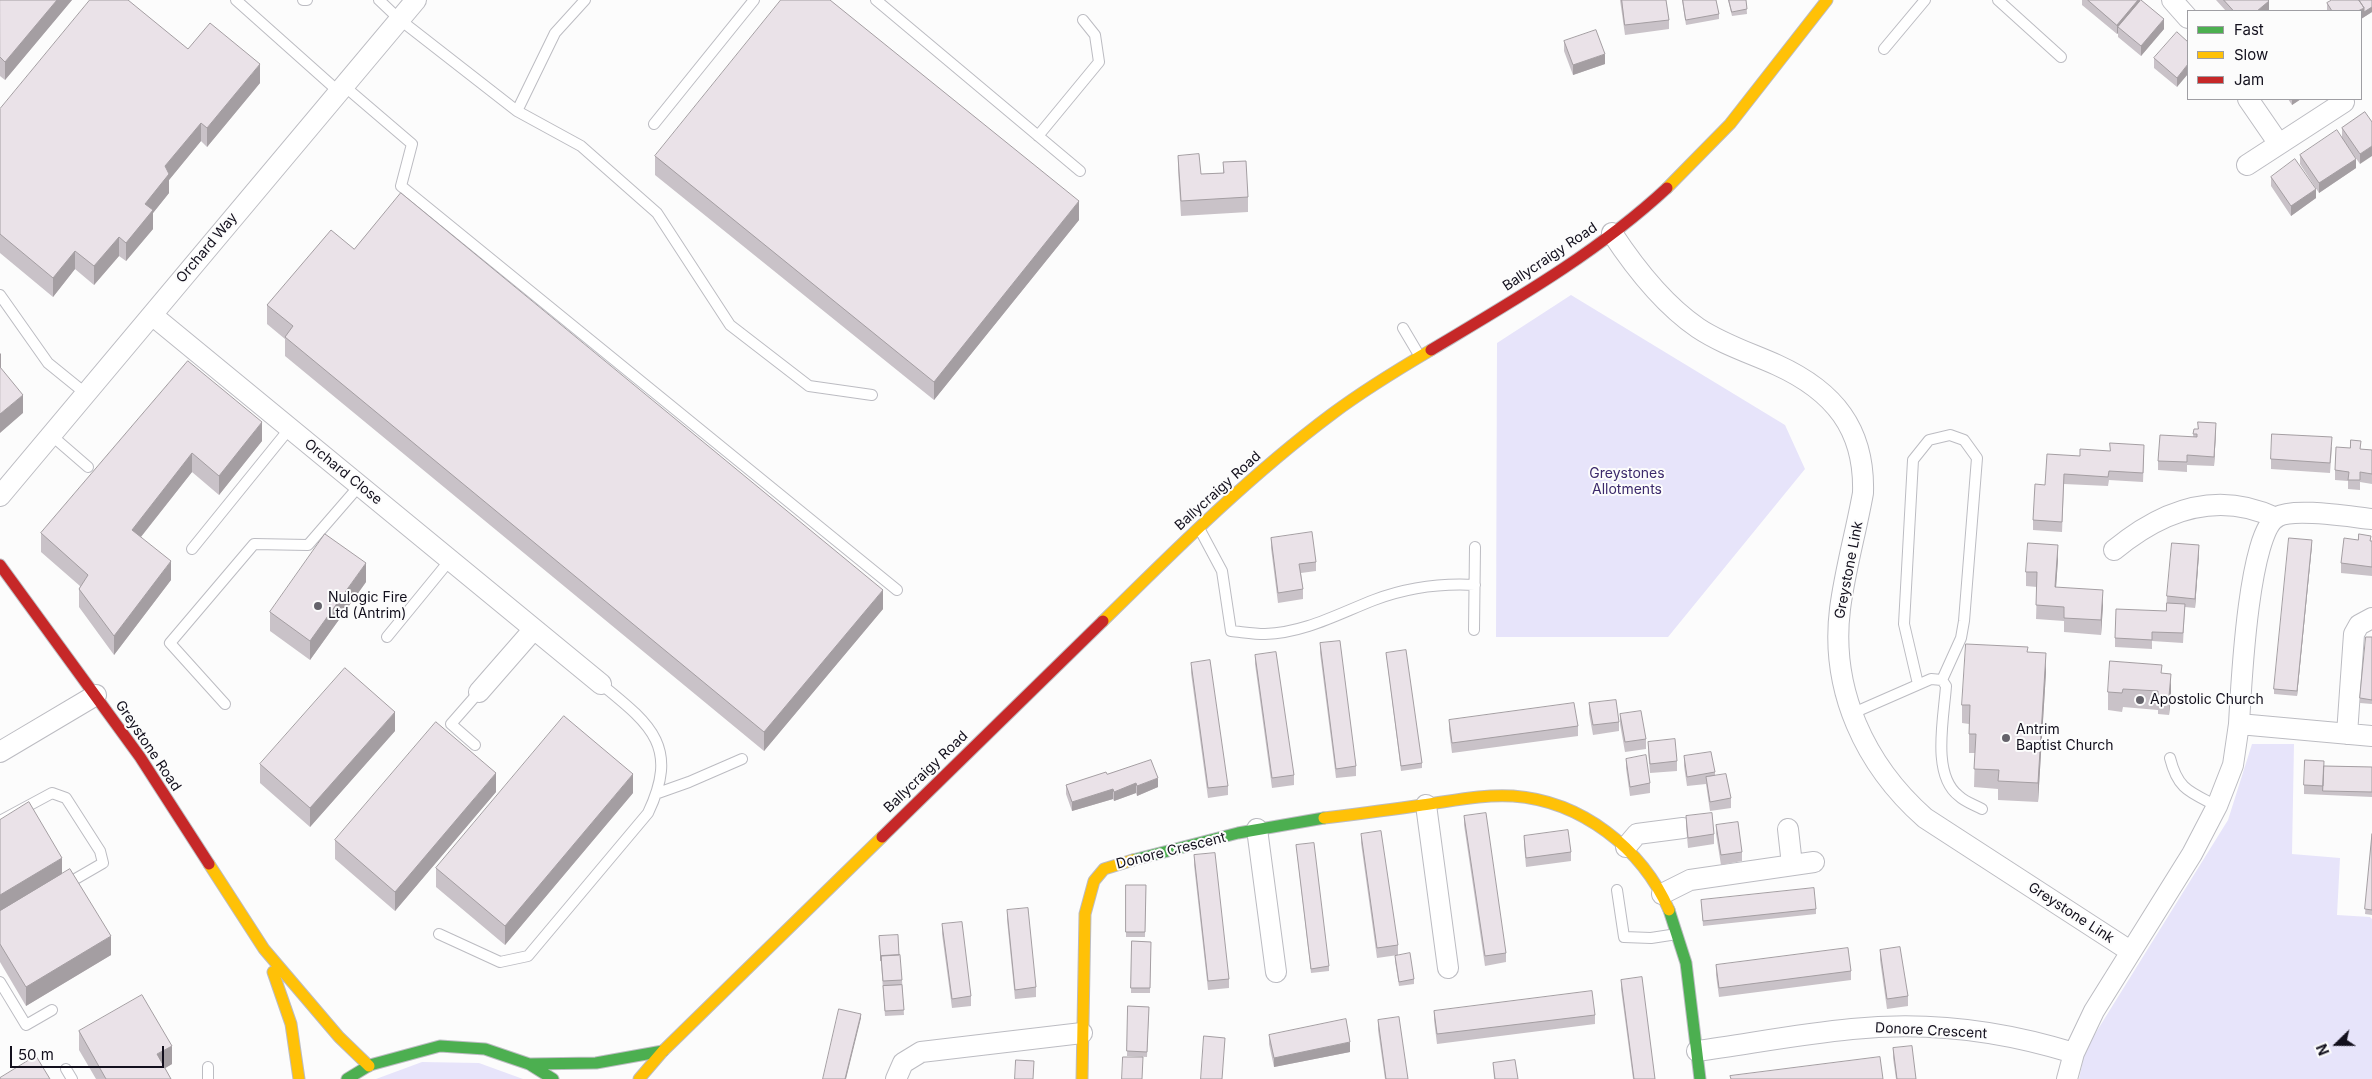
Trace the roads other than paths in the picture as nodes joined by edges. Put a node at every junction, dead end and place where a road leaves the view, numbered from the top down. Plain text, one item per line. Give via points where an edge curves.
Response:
1 (236, 0) edge
2 (379, 0) edge
3 (416, 0) edge
4 (585, 0) edge
5 (754, 0) edge
6 (876, 0) edge
7 (1827, 0) edge
8 (1926, 0) edge
9 (1998, 0) edge
10 (2172, 0) edge
11 (2187, 17) edge
12 (399, 19) junction
13 (1083, 20) dead end
14 (1884, 49) dead end
15 (2061, 57) dead end
16 (340, 88) junction
17 (2249, 100) edge
18 (2344, 102) dead end
19 (517, 111) junction
20 (654, 124) dead end
21 (1038, 136) junction
22 (2279, 144) junction
23 (2247, 166) dead end
24 (1080, 171) dead end
25 (1612, 233) junction
26 (0, 295) edge
27 (152, 315) junction
28 (1403, 328) dead end
29 (1420, 356) junction
30 (85, 393) junction
31 (872, 395) dead end
32 (290, 428) junction
33 (51, 435) junction
34 (88, 466) dead end
35 (360, 485) junction
36 (0, 496) edge
37 (2276, 518) junction
38 (2372, 519) edge
39 (1199, 528) junction
40 (1475, 547) dead end
41 (192, 549) dead end
42 (2114, 550) dead end
43 (450, 560) junction
44 (0, 565) edge
45 (1475, 585) junction
46 (898, 590) dead end
47 (2372, 618) edge
48 (534, 629) junction
49 (1474, 630) dead end
50 (387, 637) dead end
51 (1942, 680) junction
52 (600, 684) joint
53 (1918, 684) junction
54 (479, 692) joint
55 (96, 695) junction
56 (225, 704) dead end
57 (1851, 714) junction
58 (2239, 724) junction
59 (2347, 734) junction
60 (2372, 736) edge
61 (475, 745) dead end
62 (0, 752) edge
63 (2170, 758) dead end
64 (742, 759) dead end
65 (658, 793) junction
66 (1426, 805) junction
67 (2217, 806) junction
68 (1982, 809) dead end
69 (0, 821) edge
70 (1683, 828) dead end
71 (1257, 829) junction
72 (1788, 829) dead end
73 (1626, 847) junction
74 (1814, 862) dead end
75 (1792, 865) junction
76 (1617, 890) dead end
77 (52, 893) edge
78 (1662, 894) junction
79 (439, 934) dead end
80 (1678, 934) junction
81 (264, 949) junction
82 (2130, 951) junction
83 (1448, 968) dead end
84 (1276, 972) dead end
85 (0, 982) edge
86 (52, 1010) dead end
87 (1082, 1033) junction
88 (663, 1051) junction
89 (1697, 1051) junction
90 (2074, 1053) junction
91 (529, 1064) junction
92 (369, 1066) junction
93 (208, 1067) dead end
94 (66, 1069) dead end
95 (72, 1079) edge
96 (208, 1079) edge
97 (300, 1079) edge
98 (347, 1079) edge
99 (552, 1079) edge
100 (639, 1079) edge
101 (896, 1079) edge
102 (1082, 1079) edge
103 (1700, 1079) edge
104 (2067, 1079) edge

1 - 16 lane
2 - 12 lane
3 - 12 street, Orchard Way
4 - 19 lane via 555,33
5 - 20 lane
6 - 21 lane
7 - 25 main road, Ballycraigy Road via 1726,130 1691,166
8 - 14 lane
9 - 15 lane
10 - 11 street
12 - 16 street, Orchard Way
12 - 19 lane
13 - 21 lane via 1095,35 1099,62
16 - 27 street, Orchard Way
16 - 46 lane via 412,144 401,186
17 - 22 street
18 - 22 street
19 - 31 lane via 581,146 657,213 730,325 809,386
21 - 24 lane
22 - 23 street
25 - 29 main road, Ballycraigy Road via 1525,293
25 - 57 street, Greystone Link via 1646,279 1686,319 1716,338 1804,379 1830,398 1848,423 1861,456 1864,474 1864,493 1838,632 1839,666
26 - 30 lane via 48,363
27 - 30 street, Orchard Way
27 - 32 street, Orchard Close
28 - 29 lane
29 - 39 main road, Ballycraigy Road via 1303,436
30 - 33 street, Orchard Way
32 - 35 street, Orchard Close
32 - 41 lane
33 - 34 lane
33 - 36 street, Orchard Way
35 - 43 street, Orchard Close
35 - 56 lane via 308,545 254,544 170,643
37 - 38 street via 2298,513
37 - 42 street via 2233,507 2208,505 2183,509 2155,521
37 - 58 street via 2262,544 2246,619
39 - 45 lane via 1222,571 1231,631 1265,634 1291,630 1323,623 1406,590 1445,584
39 - 88 main road, Ballycraigy Road
40 - 45 lane
43 - 48 street, Orchard Close
43 - 50 lane
44 - 55 main road, Greystone Road
45 - 49 lane
47 - 59 street via 2359,625 2354,634
48 - 52 street, Orchard Close
48 - 54 street
51 - 53 lane via 1931,678
51 - 53 lane via 1961,638 1964,621 1977,458 1964,440 1950,435 1930,440 1913,460 1904,624
51 - 68 lane via 1946,686 1942,757 1945,780 1958,796
52 - 65 lane via 641,718 659,743
53 - 57 lane
54 - 61 lane via 450,724
55 - 62 street
55 - 81 main road, Greystone Road
57 - 82 street, Greystone Link via 1877,765 1908,804
58 - 59 street
58 - 67 street via 2233,766
59 - 60 street
63 - 67 lane via 2179,782
64 - 65 lane
65 - 79 lane via 648,813 528,956 500,962
66 - 71 main road, Donore Crescent
66 - 73 main road, Donore Crescent via 1491,797 1530,798 1590,821
66 - 83 street
67 - 82 street via 2192,854
69 - 77 lane via 52,793 66,798 100,851 103,863
70 - 73 street via 1637,834
71 - 84 street
71 - 87 main road, Donore Crescent via 1116,864 1098,875 1090,890 1085,914
72 - 75 street
73 - 78 main road, Donore Crescent
74 - 75 street
75 - 78 street via 1690,880
76 - 80 lane via 1624,937 1652,938
78 - 80 main road, Donore Crescent
80 - 89 main road, Donore Crescent via 1687,968
81 - 92 main road, Greystone Road via 339,1037
81 - 97 main road, Greystone Road via 290,1014
82 - 90 street via 2094,1011
85 - 86 lane via 26,1026
87 - 101 street via 921,1052 903,1063
87 - 102 main road, Donore Crescent
88 - 91 main road via 596,1063
88 - 100 main road, Ballycraigy Road
89 - 90 street, Donore Crescent via 1852,1028 1898,1026 1998,1034
89 - 103 main road, Donore Crescent
90 - 104 street
91 - 92 main road via 485,1049 440,1046
91 - 99 main road
92 - 98 main road
93 - 96 lane
94 - 95 lane

